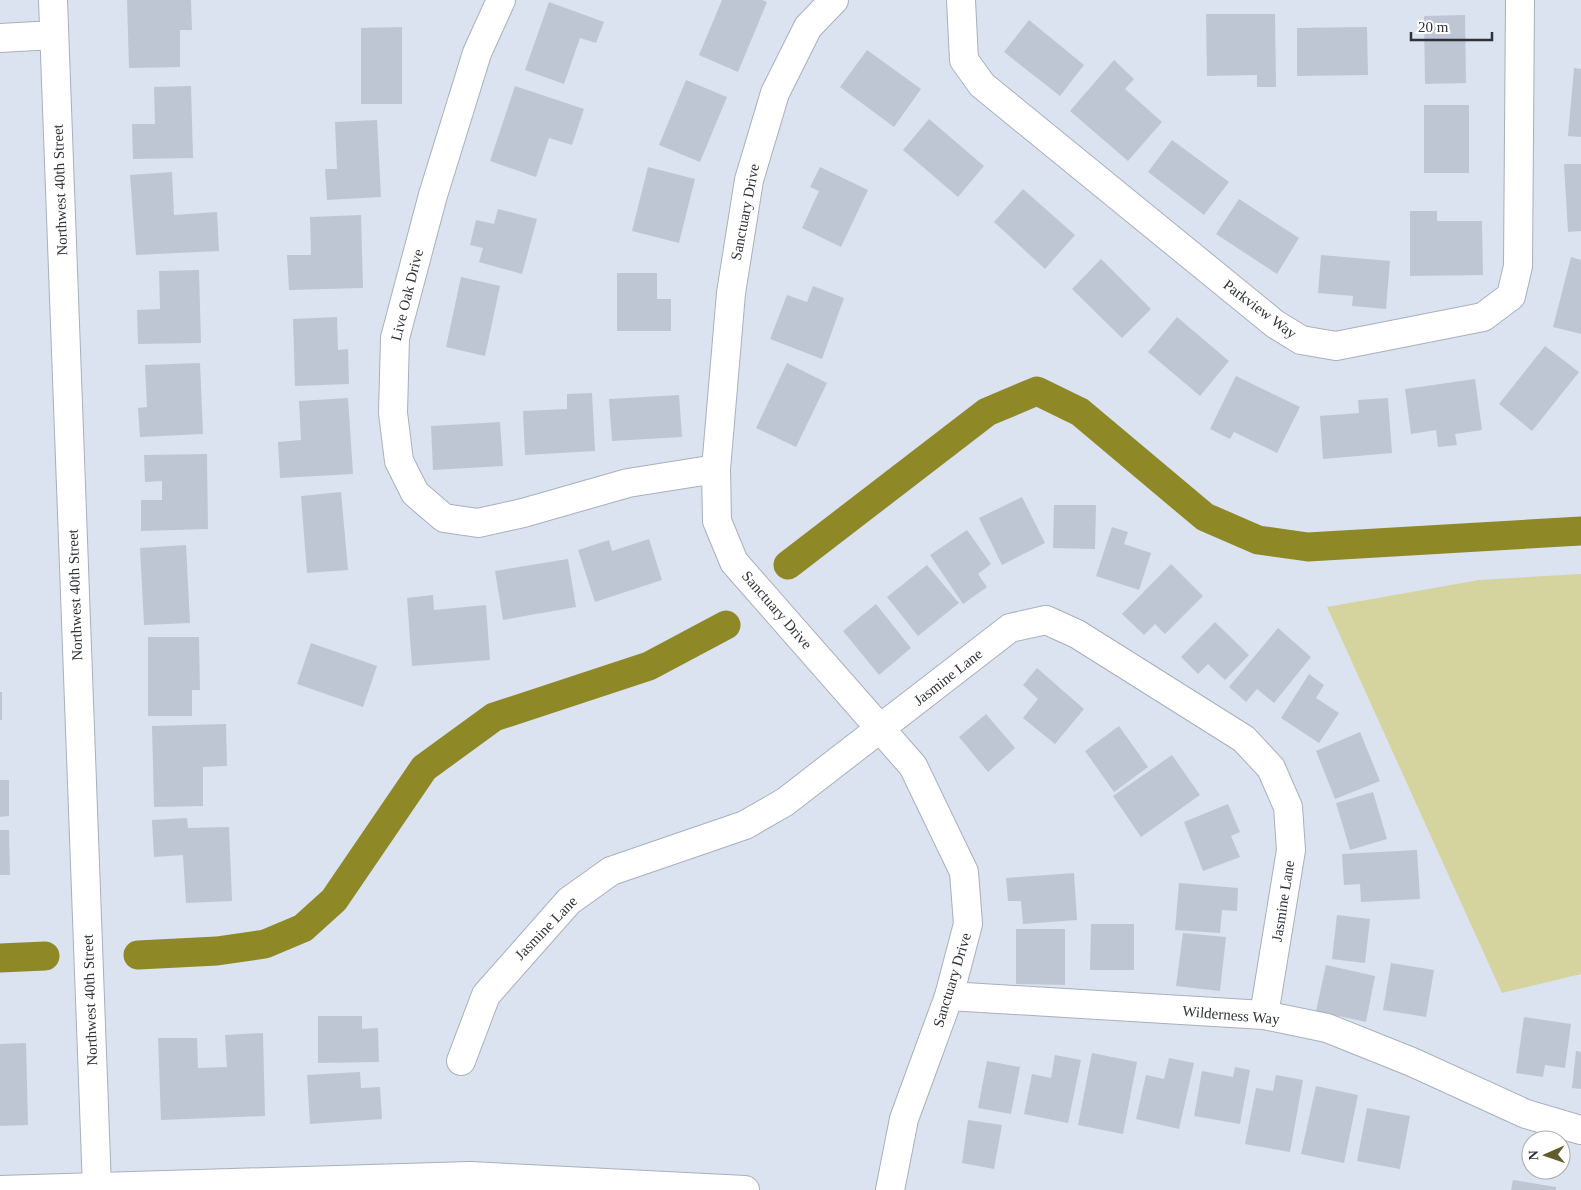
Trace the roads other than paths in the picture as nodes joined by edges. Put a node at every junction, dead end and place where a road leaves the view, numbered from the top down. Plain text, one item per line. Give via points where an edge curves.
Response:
1 (53, 0) edge
2 (501, 0) edge
3 (834, 0) edge
4 (961, 0) edge
5 (1520, 0) edge
6 (54, 35) junction
7 (0, 38) edge
8 (716, 469) junction
9 (882, 730) junction
10 (949, 996) junction
11 (1264, 1015) junction
12 (460, 1061) dead end
13 (1581, 1130) edge
14 (97, 1189) edge
15 (0, 1190) edge
16 (745, 1190) edge
17 (890, 1190) edge

1 - 6 street, Northwest 40th Street
2 - 8 street, Live Oak Drive via 474,62 432,196 394,338 393,413 399,461 415,493 444,518 478,523 628,483
3 - 8 street, Sanctuary Drive via 808,27 776,93 748,180 731,293
4 - 5 street, Parkview Way via 964,60 982,86 1275,324 1301,340 1336,346 1484,317 1510,296 1518,266
6 - 7 street
6 - 14 street, Northwest 40th Street
8 - 9 street, Sanctuary Drive via 718,521 734,562
9 - 10 street, Sanctuary Drive via 913,766 964,872 968,924
9 - 11 street, Jasmine Lane via 1010,628 1046,620 1077,634 1244,739 1271,768 1288,806 1291,850
9 - 12 street, Jasmine Lane via 786,802 745,826 611,871 569,901 486,995
10 - 11 street, Wilderness Way
10 - 17 street, Sanctuary Drive via 904,1119
11 - 13 street, Wilderness Way via 1328,1028 1526,1114
14 - 15 street
14 - 16 street via 470,1176

